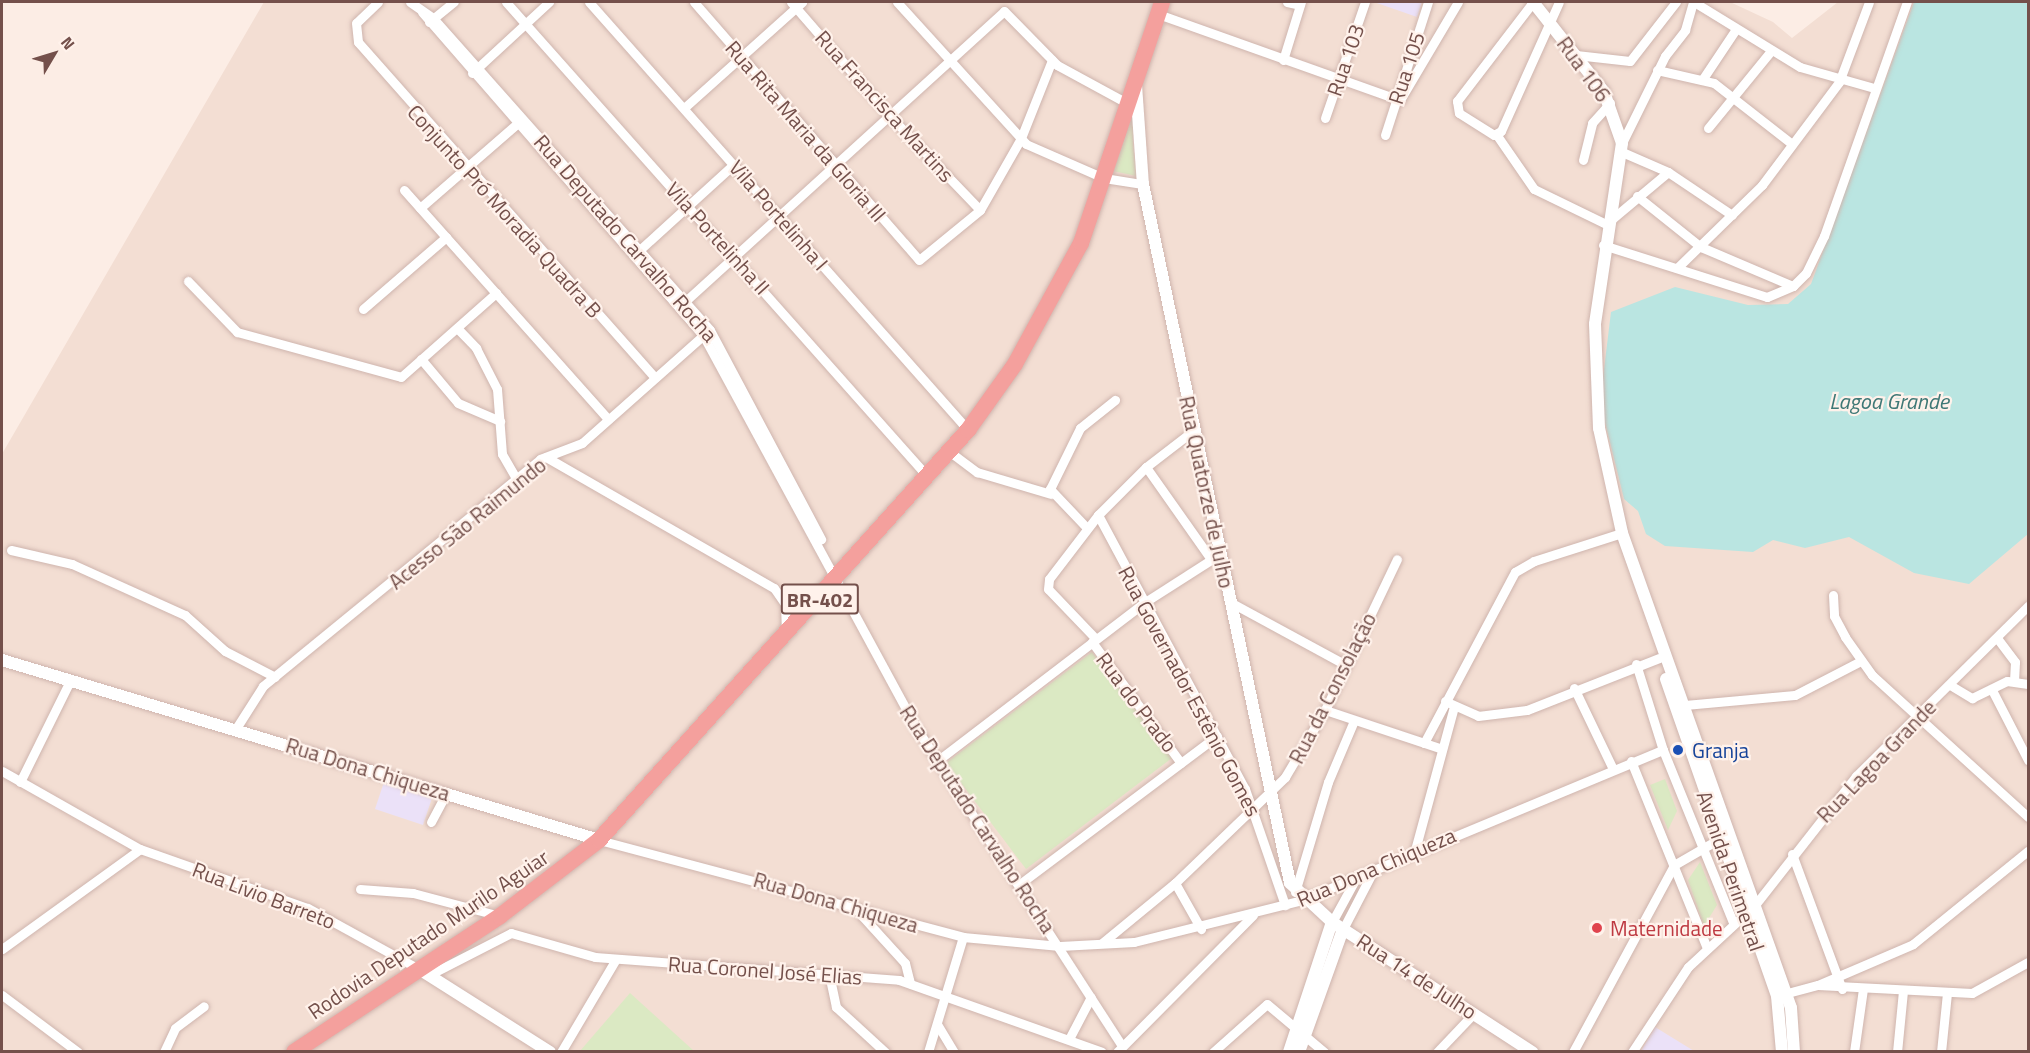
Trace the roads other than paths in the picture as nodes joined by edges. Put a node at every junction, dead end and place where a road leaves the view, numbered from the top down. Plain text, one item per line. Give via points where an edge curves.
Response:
1 (378, 2) edge
2 (410, 2) edge
3 (454, 2) edge
4 (506, 2) edge
5 (549, 2) edge
6 (694, 2) edge
7 (897, 2) edge
8 (1287, 2) edge
9 (1365, 2) edge
10 (1428, 2) edge
11 (1458, 2) edge
12 (1533, 2) edge
13 (1559, 2) edge
14 (1676, 2) edge
15 (1694, 2) edge
16 (1869, 2) edge
17 (1907, 2) edge
18 (592, 3) edge
19 (796, 3) edge
20 (1300, 3) edge
21 (1160, 8) edge
22 (430, 21) junction
23 (1547, 21) junction
24 (525, 22) junction
25 (1736, 29) junction
26 (1770, 52) junction
27 (1576, 55) junction
28 (742, 56) junction
29 (947, 59) junction
30 (1052, 60) junction
31 (1283, 60) junction
32 (1657, 70) junction
33 (473, 71) junction
34 (1136, 78) junction
35 (1702, 80) junction
36 (1339, 81) junction
37 (1839, 82) junction
38 (1874, 88) junction
39 (1731, 93) junction
40 (1398, 100) junction
41 (1611, 103) junction
42 (1127, 104) junction
43 (684, 108) junction
44 (887, 113) junction
45 (1325, 118) dead end
46 (519, 122) junction
47 (1708, 128) dead end
48 (1498, 133) junction
49 (1385, 135) dead end
50 (1021, 138) junction
51 (1792, 144) junction
52 (1622, 147) junction
53 (1583, 160) dead end
54 (834, 162) junction
55 (734, 164) junction
56 (465, 169) junction
57 (1668, 172) junction
58 (1104, 178) junction
59 (1143, 184) junction
60 (404, 190) dead end
61 (1637, 196) junction
62 (687, 203) junction
63 (420, 208) junction
64 (980, 210) junction
65 (777, 213) junction
66 (1732, 215) junction
67 (1606, 224) junction
68 (446, 237) junction
69 (1603, 245) junction
70 (1701, 247) junction
71 (636, 253) junction
72 (732, 254) junction
73 (1677, 268) junction
74 (188, 281) dead end
75 (1793, 286) junction
76 (496, 293) junction
77 (681, 304) junction
78 (363, 309) dead end
79 (457, 327) junction
80 (706, 332) junction
81 (421, 359) junction
82 (655, 378) junction
83 (1115, 400) dead end
84 (608, 419) junction
85 (500, 422) junction
86 (968, 430) junction
87 (1194, 430) junction
88 (950, 452) junction
89 (546, 457) junction
90 (1146, 467) junction
91 (516, 477) junction
92 (928, 477) junction
93 (1051, 494) junction
94 (1098, 515) junction
95 (1087, 528) junction
96 (1622, 533) junction
97 (11, 550) dead end
98 (1215, 556) junction
99 (1397, 559) dead end
100 (840, 582) junction
101 (1833, 594) dead end
102 (1144, 602) junction
103 (1230, 602) junction
104 (2028, 606) edge
105 (786, 637) junction
106 (1997, 638) junction
107 (1094, 641) junction
108 (1660, 654) junction
109 (2, 660) edge
110 (1862, 661) junction
111 (1344, 664) junction
112 (1636, 664) junction
113 (275, 677) junction
114 (2014, 680) junction
115 (70, 681) junction
116 (2028, 684) edge
117 (1950, 685) junction
118 (1574, 688) junction
119 (1992, 690) junction
120 (1449, 703) junction
121 (1685, 705) junction
122 (1325, 710) junction
123 (1917, 718) junction
124 (1353, 723) junction
125 (235, 729) junction
126 (1217, 736) junction
127 (1693, 742) junction
128 (1424, 743) junction
129 (1439, 748) junction
130 (1663, 750) junction
131 (2028, 760) edge
132 (937, 761) junction
133 (1631, 762) junction
134 (1181, 763) junction
135 (1612, 768) junction
136 (2, 771) edge
137 (20, 782) junction
138 (447, 792) junction
139 (1270, 793) junction
140 (1253, 807) junction
141 (2028, 817) edge
142 (431, 822) dead end
143 (1719, 839) junction
144 (599, 840) junction
145 (140, 849) junction
146 (1702, 849) junction
147 (1415, 850) junction
148 (2028, 851) edge
149 (1792, 854) junction
150 (1674, 865) junction
151 (1372, 873) junction
152 (1355, 880) junction
153 (1021, 883) junction
154 (1175, 883) junction
155 (360, 889) dead end
156 (1299, 896) junction
157 (1285, 905) junction
158 (1755, 905) junction
159 (854, 907) junction
160 (1744, 913) junction
161 (1253, 915) junction
162 (500, 916) junction
163 (1733, 922) junction
164 (1337, 925) junction
165 (1201, 928) junction
166 (963, 937) junction
167 (1102, 943) junction
168 (1060, 946) junction
169 (1706, 946) junction
170 (2, 949) edge
171 (616, 959) junction
172 (2028, 962) edge
173 (424, 972) junction
174 (1838, 973) junction
175 (829, 974) junction
176 (910, 983) junction
177 (1818, 985) junction
178 (1842, 989) junction
179 (1863, 989) junction
180 (1903, 991) junction
181 (1947, 993) junction
182 (2, 995) edge
183 (1781, 995) junction
184 (945, 996) junction
185 (1091, 997) junction
186 (204, 1006) dead end
187 (1474, 1013) junction
188 (937, 1024) junction
189 (1784, 1035) junction
190 (1069, 1039) junction
191 (1306, 1040) edge
192 (1120, 1049) edge
193 (1102, 1051) edge
194 (78, 1052) edge
195 (164, 1052) edge
196 (294, 1052) edge
197 (549, 1052) edge
198 (561, 1052) edge
199 (885, 1052) edge
200 (928, 1052) edge
201 (954, 1052) edge
202 (1213, 1052) edge
203 (1289, 1052) edge
204 (1299, 1052) edge
205 (1324, 1052) edge
206 (1437, 1052) edge
207 (1532, 1052) edge
208 (1573, 1052) edge
209 (1632, 1052) edge
210 (1774, 1052) edge
211 (1782, 1052) edge
212 (1794, 1052) edge
213 (1854, 1052) edge
214 (1897, 1052) edge
215 (1941, 1052) edge

1 - 56 street, Conjunto Pró Moradia Quadra B via 356,23 358,42
2 - 22 street, Rua Deputado Carvalho Rocha
3 - 22 street
4 - 24 street, Vila Portelinha II
5 - 24 street
6 - 28 street, Rua Rita Maria da Gloria III
7 - 29 street
8 - 20 street
9 - 36 street, Rua 103
10 - 40 street, Rua 105
11 - 40 street
12 - 23 street, Rua 106
12 - 48 street via 1476,72 1457,110
13 - 23 street
14 - 27 street via 1630,61
15 - 25 street
15 - 32 street via 1685,30
16 - 37 street
17 - 38 street
18 - 43 street, Vila Portelinha I
19 - 28 street
19 - 44 street, Rua Francisca Martins
20 - 31 street
21 - 31 street
21 - 34 highway, Rodovia Deputado Murilo Aguiar / BR-402
22 - 33 street, Rua Deputado Carvalho Rocha
23 - 27 street, Rua 106
23 - 48 street
24 - 33 street
24 - 62 street, Vila Portelinha II
25 - 26 street
25 - 35 street
26 - 37 street
26 - 39 street
27 - 41 street, Rua 106
28 - 43 street
28 - 54 street, Rua Rita Maria da Gloria III
29 - 30 street via 1004,11
29 - 44 street
29 - 50 street
30 - 42 street
30 - 50 street
31 - 36 street
32 - 35 street
32 - 52 street
33 - 46 street, Rua Deputado Carvalho Rocha
34 - 42 highway, Rodovia Deputado Murilo Aguiar / BR-402
34 - 59 street, Rua Quatorze de Julho
35 - 39 street
36 - 40 street
36 - 45 street, Rua 103
37 - 38 street
37 - 51 street
38 - 75 street via 1824,236 1806,273
39 - 47 street
39 - 51 street
40 - 49 street, Rua 105
41 - 52 street, Rua 106
41 - 53 street via 1592,123
42 - 58 highway, Rodovia Deputado Murilo Aguiar / BR-402
43 - 55 street, Vila Portelinha I
44 - 54 street
44 - 64 street, Rua Francisca Martins
46 - 56 street
46 - 71 street, Rua Deputado Carvalho Rocha
48 - 67 street via 1534,189
50 - 58 street
50 - 64 street
51 - 66 street
52 - 57 street
52 - 67 street
54 - 64 street, Rua Rita Maria da Gloria III via 919,260
54 - 65 street
55 - 62 street
55 - 65 street, Vila Portelinha I
56 - 63 street
56 - 82 street, Conjunto Pró Moradia Quadra B
57 - 61 street
57 - 66 street
58 - 59 street
58 - 86 highway, Rodovia Deputado Murilo Aguiar / BR-402 via 1082,243 1052,300
59 - 87 street, Rua Quatorze de Julho
60 - 63 street
61 - 67 street
61 - 70 street
62 - 71 street
62 - 72 street, Vila Portelinha II
63 - 68 street
65 - 72 street
65 - 86 street, Vila Portelinha I
66 - 70 street
67 - 69 street
68 - 76 street
68 - 78 street
69 - 73 street
69 - 96 street via 1596,407
70 - 73 street
70 - 75 street
71 - 77 street, Rua Deputado Carvalho Rocha
72 - 77 street
72 - 92 street, Vila Portelinha II
73 - 75 street via 1767,297
74 - 81 street via 237,332 401,376
76 - 79 street
76 - 84 street
77 - 80 street, Rua Deputado Carvalho Rocha
79 - 81 street
79 - 85 street via 476,348 497,389
80 - 82 street, Acesso São Raimundo
80 - 100 street, Rua Deputado Carvalho Rocha
81 - 85 street via 458,403
82 - 84 street, Acesso São Raimundo
83 - 93 street via 1080,428
84 - 89 street, Acesso São Raimundo via 582,442
85 - 91 street via 502,454
86 - 88 highway, Rodovia Deputado Murilo Aguiar / BR-402
87 - 90 street
87 - 98 street, Rua Quatorze de Julho
88 - 92 highway, Rodovia Deputado Murilo Aguiar / BR-402
88 - 93 street via 977,472
89 - 91 street, Acesso São Raimundo
89 - 105 street via 774,588 785,604
90 - 94 street
90 - 98 street
91 - 113 street, Acesso São Raimundo
92 - 100 highway, Rodovia Deputado Murilo Aguiar / BR-402
93 - 95 street
94 - 95 street
94 - 102 street, Rua Governador Estênio Gomes
95 - 107 street, Rua do Prado via 1047,585
96 - 108 street
96 - 120 street via 1534,561 1515,572
97 - 113 street via 72,564 185,615 225,651
98 - 102 street
98 - 103 street, Rua Quatorze de Julho
99 - 111 street, Rua da Consolação
100 - 105 highway, Rodovia Deputado Murilo Aguiar / BR-402
100 - 132 street, Rua Deputado Carvalho Rocha
101 - 110 street via 1834,616
102 - 107 street
102 - 126 street, Rua Governador Estênio Gomes
103 - 111 street
103 - 139 street, Rua Quatorze de Julho
104 - 106 street, Rua Lagoa Grande
105 - 144 highway, Rodovia Deputado Murilo Aguiar / BR-402
106 - 114 street via 2015,662
106 - 117 street, Rua Lagoa Grande
107 - 132 street
107 - 134 street, Rua do Prado
108 - 112 street
108 - 121 street, Avenida Perimetral
108 - 127 street, Avenida Perimetral
109 - 115 street, Rua Dona Chiqueza
110 - 121 street via 1795,695
110 - 123 street
111 - 122 street, Rua da Consolação
112 - 118 street
112 - 130 street
113 - 125 street, Acesso São Raimundo
114 - 116 street
114 - 119 street
115 - 125 street, Rua Dona Chiqueza
115 - 137 street
117 - 119 street via 1972,698
117 - 123 street, Rua Lagoa Grande
118 - 120 street via 1527,710 1478,716
118 - 135 street
119 - 131 street
120 - 128 street
120 - 129 street
121 - 127 street, Avenida Perimetral
122 - 124 street
122 - 139 street, Rua da Consolação
123 - 141 street
123 - 149 street, Rua Lagoa Grande via 1856,776
124 - 128 street
124 - 156 street via 1328,782
125 - 138 street, Rua Dona Chiqueza
126 - 134 street
126 - 140 street, Rua Governador Estênio Gomes
127 - 143 street, Avenida Perimetral
127 - 158 street, Avenida Perimetral
128 - 129 street
129 - 147 street
130 - 133 street, Rua Dona Chiqueza
130 - 146 street
132 - 153 street, Rua Deputado Carvalho Rocha
133 - 135 street, Rua Dona Chiqueza
133 - 150 street
134 - 153 street
135 - 147 street, Rua Dona Chiqueza
136 - 137 street, Rua Lívio Barreto
137 - 145 street, Rua Lívio Barreto
138 - 142 street
138 - 144 street, Rua Dona Chiqueza
139 - 140 street, Rua da Consolação
139 - 156 street, Rua Quatorze de Julho
140 - 154 street, Rua da Consolação
140 - 157 street, Rua Governador Estênio Gomes
143 - 146 street
143 - 160 street, Avenida Perimetral
144 - 159 street, Rua Dona Chiqueza
144 - 162 highway, Rodovia Deputado Murilo Aguiar / BR-402
145 - 170 street
145 - 173 street, Rua Lívio Barreto via 309,908
146 - 150 street
146 - 163 street
147 - 151 street, Rua Dona Chiqueza
148 - 174 street via 1913,944
149 - 158 street, Rua Lagoa Grande
149 - 174 street
150 - 169 street
150 - 208 street
151 - 152 street, Rua Dona Chiqueza
151 - 164 street
152 - 156 street, Rua Dona Chiqueza
152 - 164 street
153 - 168 street, Rua Deputado Carvalho Rocha
154 - 165 street
154 - 167 street, Rua da Consolação
155 - 162 street via 413,893
156 - 157 street, Rua Dona Chiqueza
156 - 164 street, Rua 14 de Julho
157 - 161 street, Rua Dona Chiqueza
158 - 160 street, Rua Lagoa Grande
158 - 183 street, Avenida Perimetral
159 - 166 street, Rua Dona Chiqueza
159 - 176 street via 905,963
160 - 163 street, Rua Lagoa Grande
160 - 183 street, Avenida Perimetral
161 - 165 street, Rua Dona Chiqueza
161 - 192 street
162 - 173 highway, Rodovia Deputado Murilo Aguiar / BR-402
163 - 169 street, Rua Lagoa Grande
164 - 187 street, Rua 14 de Julho
164 - 191 street via 1318,982
165 - 167 street, Rua Dona Chiqueza via 1161,939
166 - 168 street, Rua Dona Chiqueza
166 - 184 street
167 - 168 street, Rua Dona Chiqueza
168 - 185 street, Rua Deputado Carvalho Rocha
169 - 209 street, Rua Lagoa Grande
171 - 173 street, Rua Coronel José Elias via 569,952 506,933
171 - 175 street, Rua Coronel José Elias
171 - 198 street
172 - 181 street via 1983,989
173 - 196 highway, Rodovia Deputado Murilo Aguiar / BR-402
173 - 197 street, Rua Lívio Barreto
174 - 177 street
174 - 178 street
175 - 176 street, Rua Coronel José Elias
175 - 199 street via 836,1007
176 - 184 street, Rua Coronel José Elias
177 - 178 street
177 - 183 street
178 - 179 street
179 - 180 street
179 - 213 street
180 - 181 street
180 - 214 street
181 - 215 street
182 - 194 street
183 - 189 street, Avenida Perimetral
183 - 212 street, Avenida Perimetral via 1794,1018
184 - 188 street
184 - 190 street, Rua Coronel José Elias
185 - 190 street
185 - 192 street, Rua Deputado Carvalho Rocha
186 - 195 street via 175,1029
187 - 206 street
187 - 207 street, Rua 14 de Julho
188 - 200 street
188 - 201 street
189 - 210 street
189 - 211 street, Avenida Perimetral
190 - 193 street, Rua Coronel José Elias
191 - 202 street via 1271,1005 1262,1005
191 - 203 street
191 - 204 street
191 - 205 street

